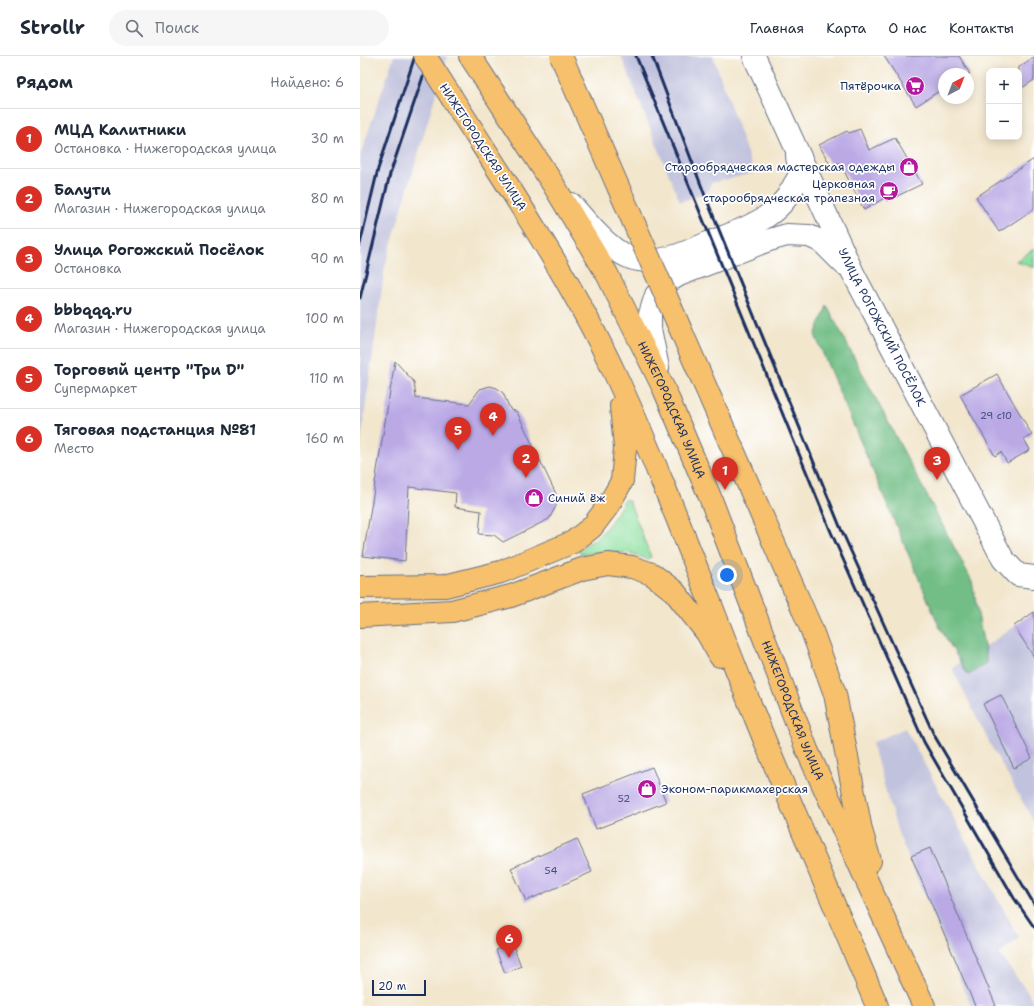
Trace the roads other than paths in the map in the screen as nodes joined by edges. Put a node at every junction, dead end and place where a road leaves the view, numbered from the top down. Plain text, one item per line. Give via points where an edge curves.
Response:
1 (425, 56) edge
2 (470, 56) edge
3 (561, 56) edge
4 (754, 56) edge
5 (796, 148) junction
6 (553, 184) junction
7 (853, 273) junction
8 (616, 375) junction
9 (664, 389) junction
10 (1034, 577) edge
11 (360, 587) edge
12 (360, 616) edge
13 (751, 706) junction
14 (893, 939) junction
15 (878, 1006) edge
16 (924, 1006) edge

1 - 8 main road, НИЖЕГОРОДСКАЯ УЛИЦА, bridge via 536,229
2 - 6 main road, НИЖЕГОРОДСКАЯ УЛИЦА
3 - 14 main road, bridge via 811,628 835,694 861,830
4 - 5 street, УЛИЦА РОГОЖСКИЙ ПОСЁЛОК
5 - 6 street via 799,174 789,195 775,210 758,223 671,258 637,260 621,253 605,240
5 - 7 street, УЛИЦА РОГОЖСКИЙ ПОСЁЛОК
6 - 9 main road, НИЖЕГОРОДСКАЯ УЛИЦА via 607,274
7 - 9 street via 824,244 809,236 787,235 680,275 666,283 656,295 650,314 650,329
7 - 10 street, УЛИЦА РОГОЖСКИЙ ПОСЁЛОК via 1003,559 1018,575
8 - 11 main road via 625,434 622,481 592,527 573,542 501,572 445,586
8 - 13 main road, НИЖЕГОРОДСКАЯ УЛИЦА via 672,505
9 - 14 main road, НИЖЕГОРОДСКАЯ УЛИЦА via 710,497 807,750
12 - 13 main road via 452,611 511,596 582,569 608,564 632,566 652,574 674,591 707,633
13 - 15 main road, НИЖЕГОРОДСКАЯ УЛИЦА
14 - 16 main road, НИЖЕГОРОДСКАЯ УЛИЦА

